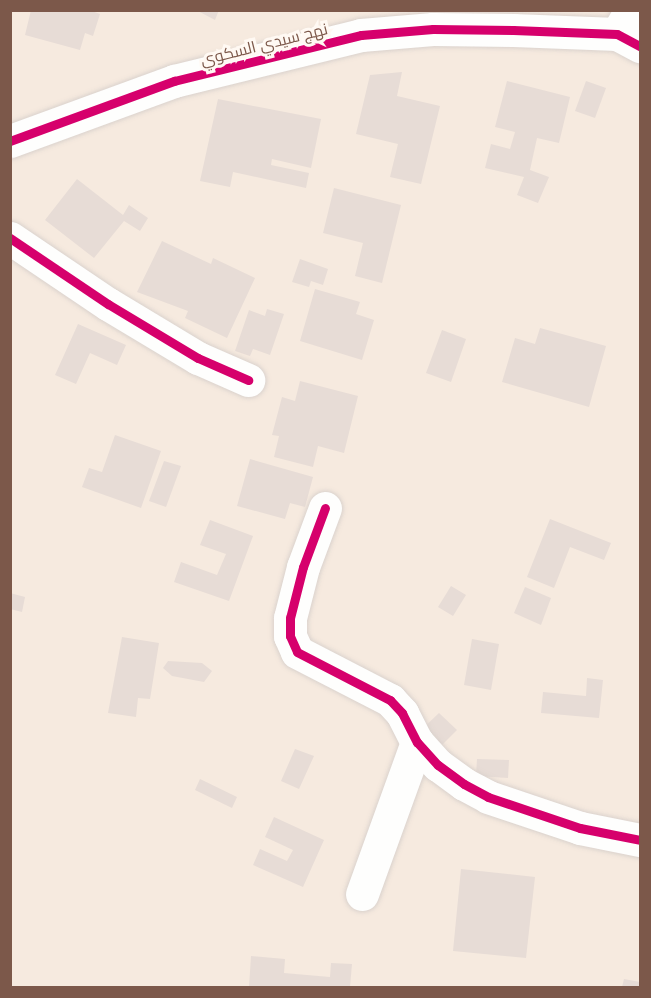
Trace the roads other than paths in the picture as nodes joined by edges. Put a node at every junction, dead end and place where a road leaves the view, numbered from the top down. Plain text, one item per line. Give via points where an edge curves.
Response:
1 (630, 30) edge
2 (10, 141) edge
3 (10, 238) edge
4 (248, 380) dead end
5 (325, 508) dead end
6 (417, 742) junction
7 (640, 840) edge
8 (362, 894) dead end

1 - 2 street, نهج سيدي السكوي via 433,29 362,35 174,81
3 - 4 street via 198,358
5 - 6 street via 303,567 290,618 290,636 297,652 390,700 402,713
6 - 7 street via 438,765 488,797 580,828
6 - 8 street

